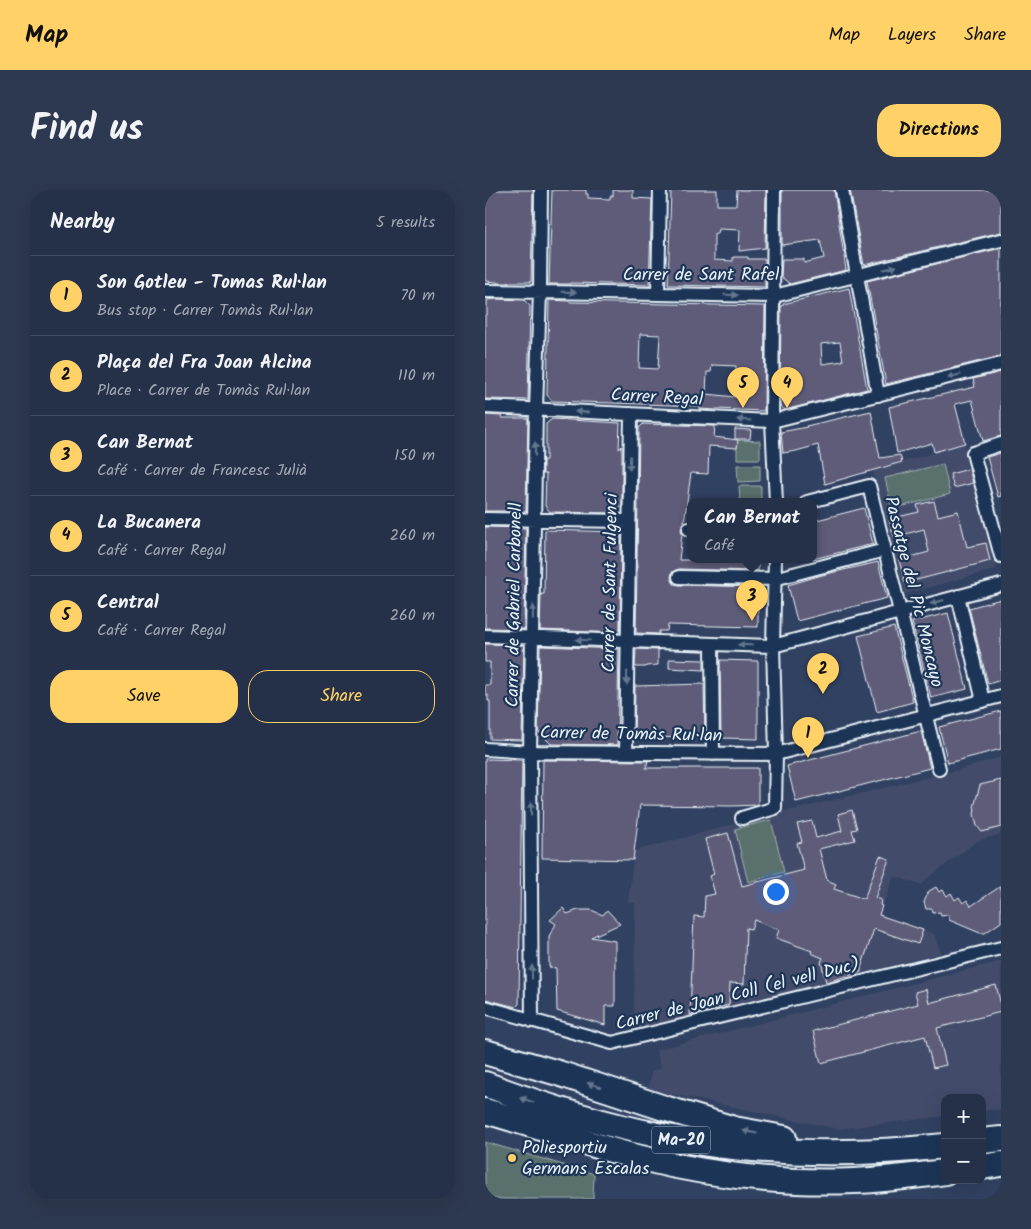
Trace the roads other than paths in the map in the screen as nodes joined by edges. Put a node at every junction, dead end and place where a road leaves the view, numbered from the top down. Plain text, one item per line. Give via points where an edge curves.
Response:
1 (541, 190) edge
2 (661, 190) edge
3 (774, 190) edge
4 (842, 190) edge
5 (1001, 240) edge
6 (857, 276) junction
7 (485, 291) edge
8 (540, 291) junction
9 (658, 294) junction
10 (774, 296) junction
11 (1001, 364) edge
12 (878, 395) junction
13 (485, 406) edge
14 (536, 409) junction
15 (631, 414) junction
16 (773, 421) junction
17 (1001, 444) edge
18 (776, 498) edge
19 (817, 499) edge
20 (995, 509) edge
21 (485, 519) edge
22 (534, 520) junction
23 (629, 521) junction
24 (885, 550) junction
25 (1001, 556) edge
26 (775, 563) edge
27 (679, 577) dead end
28 (774, 579) junction
29 (1001, 585) edge
30 (958, 596) junction
31 (900, 612) junction
32 (485, 636) edge
33 (532, 638) junction
34 (628, 641) junction
35 (712, 644) junction
36 (773, 646) junction
37 (1001, 696) edge
38 (983, 701) junction
39 (927, 716) junction
40 (485, 749) edge
41 (530, 752) junction
42 (626, 753) junction
43 (713, 754) junction
44 (776, 754) junction
45 (939, 769) dead end
46 (741, 818) dead end
47 (1001, 948) edge
48 (485, 1007) edge
49 (532, 1020) junction
50 (485, 1052) edge
51 (485, 1084) edge
52 (485, 1111) edge
53 (1001, 1139) edge
54 (986, 1141) edge
55 (941, 1146) edge
56 (885, 1152) junction
57 (1001, 1164) edge
58 (986, 1166) edge
59 (941, 1172) edge

1 - 8 street, Carrer de Gabriel Carbonell
2 - 9 street
3 - 10 street
4 - 6 street
6 -> 5 street, Carrer de Sant Rafel
6 - 10 street, Carrer de Sant Rafel
6 - 12 street
7 - 8 street, Carrer de Sant Rafel
8 -> 9 street, Carrer de Sant Rafel
8 - 14 street, Carrer de Gabriel Carbonell
9 -> 10 street, Carrer de Sant Rafel
10 - 16 street
11 -> 12 street, Carrer Regal
12 - 16 street, Carrer Regal
13 - 14 street, Carrer Regal
15 -> 14 street, Carrer Regal
22 -> 14 street, Carrer de Gabriel Carbonell
16 -> 15 street, Carrer Regal
15 -> 23 street, Carrer de Sant Fulgenci
16 - 18 street
17 - 20 street via 973,453
19 - 24 street, Passatge del Pic Moncayo via 869,486
20 - 25 street
21 - 22 street
22 - 23 street
33 -> 22 street, Carrer de Gabriel Carbonell
23 - 34 street, Carrer de Sant Fulgenci
24 - 28 street
24 - 31 street, Passatge del Pic Moncayo
26 - 28 street
27 - 28 street
28 - 36 street
29 - 30 street
30 -> 31 street
30 - 38 street
31 - 36 street
31 - 39 street, Passatge del Pic Moncayo
32 - 33 street
34 -> 33 street
33 - 41 street, Carrer de Gabriel Carbonell
34 - 35 street
34 -> 42 street, Carrer de Sant Fulgenci
36 -> 35 street
35 - 43 street
36 - 44 street
37 - 38 street
38 - 39 street
39 - 44 street, Carrer de Tomàs Rul·lan
39 - 45 street, Passatge del Pic Moncayo
40 - 41 street, Carrer de Tomàs Rul·lan
41 - 42 street, Carrer de Tomàs Rul·lan
49 -> 41 street, Carrer de Gabriel Carbonell
42 - 43 street, Carrer de Tomàs Rul·lan
43 - 44 street, Carrer de Tomàs Rul·lan
44 - 46 street via 775,808
47 - 49 street, Carrer de Joan Coll (el vell Duc) via 611,1043
48 - 49 street, Carrer de Joan Coll (el vell Duc)
56 -> 50 highway via 819,1145 734,1129
56 -> 51 highway, Ma-20 via 759,1150 672,1138 603,1123
52 - 59 highway, Ma-20 via 638,1157 729,1175 825,1182
53 - 54 highway
55 - 56 highway, Ma-20
57 - 58 highway

